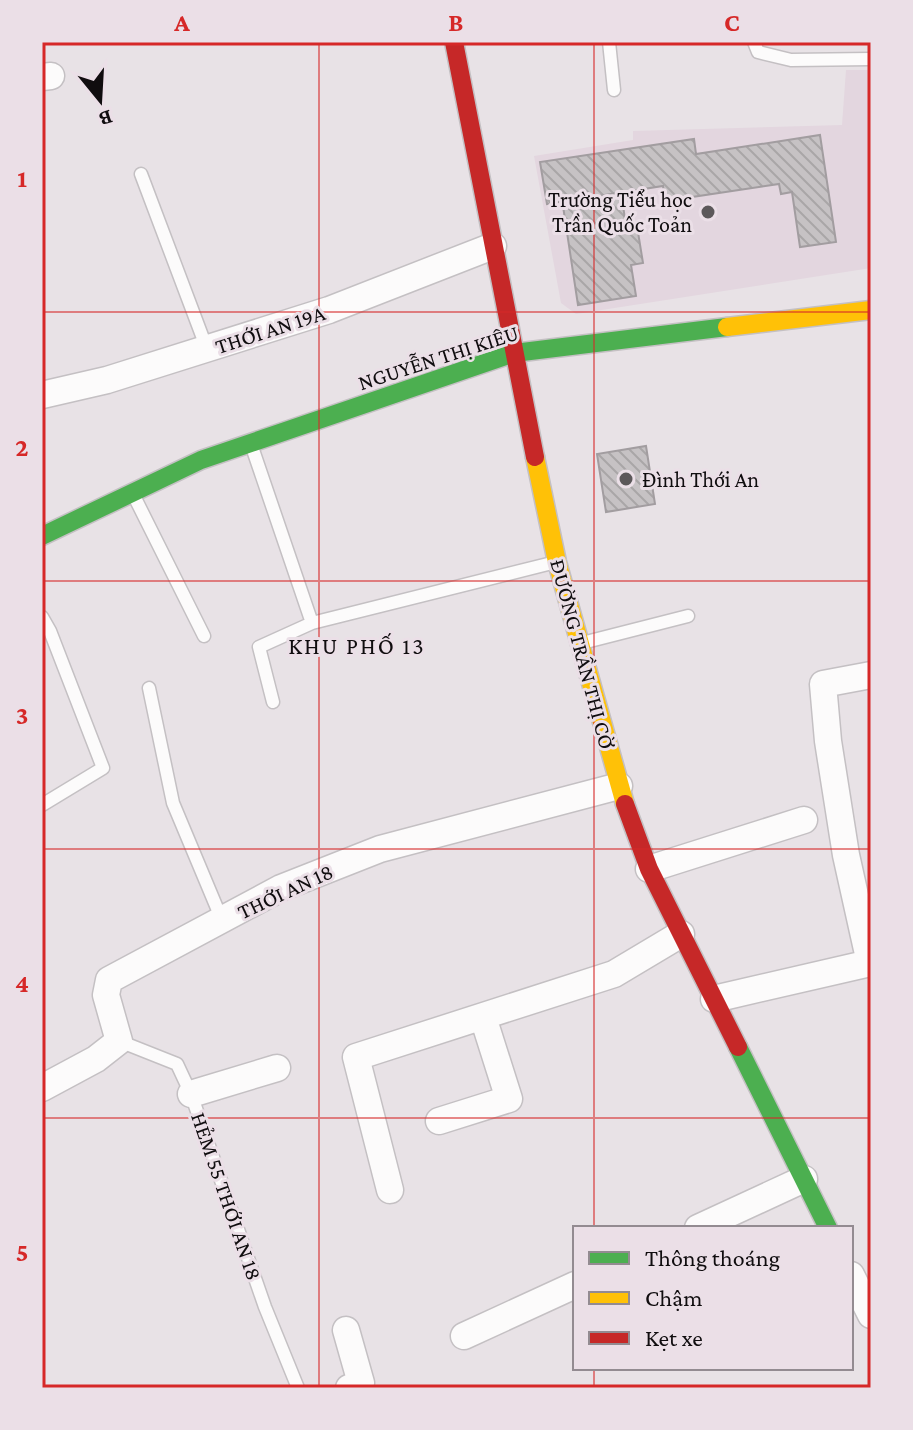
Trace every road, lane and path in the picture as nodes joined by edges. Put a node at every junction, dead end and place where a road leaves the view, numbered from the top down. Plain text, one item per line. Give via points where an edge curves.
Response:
1 (454, 42) edge
2 (609, 42) edge
3 (754, 42) edge
4 (871, 59) edge
5 (614, 90) dead end
6 (141, 174) dead end
7 (493, 246) junction
8 (871, 310) edge
9 (207, 349) junction
10 (514, 353) junction
11 (42, 395) edge
12 (251, 444) junction
13 (132, 493) junction
14 (42, 536) edge
15 (557, 562) junction
16 (688, 616) dead end
17 (42, 617) edge
18 (312, 623) junction
19 (204, 636) dead end
20 (579, 644) junction
21 (871, 675) edge
22 (149, 688) dead end
23 (273, 702) dead end
24 (619, 786) junction
25 (42, 805) edge
26 (804, 820) dead end
27 (649, 869) junction
28 (222, 920) junction
29 (681, 934) junction
30 (870, 963) edge
31 (714, 999) junction
32 (483, 1017) junction
33 (119, 1041) junction
34 (277, 1068) dead end
35 (42, 1088) edge
36 (191, 1094) junction
37 (439, 1121) dead end
38 (804, 1179) junction
39 (390, 1190) dead end
40 (702, 1226) edge
41 (827, 1226) edge
42 (853, 1279) edge
43 (573, 1286) edge
44 (871, 1315) edge
45 (346, 1330) dead end
46 (464, 1336) dead end
47 (298, 1388) edge
48 (349, 1388) edge

1 - 7 street, ĐƯỜNG TRẦN THỊ CỜ
2 - 5 lane
3 - 4 lane via 758,52 791,60
6 - 9 lane
7 - 9 street, THỚI AN 19A via 329,310
7 - 10 street, ĐƯỜNG TRẦN THỊ CỜ
8 - 10 street, NGUYỄN THỊ KIÊU
9 - 11 street, THỚI AN 19A
10 - 12 street, NGUYỄN THỊ KIÊU
10 - 15 street, ĐƯỜNG TRẦN THỊ CỜ
12 - 13 street, NGUYỄN THỊ KIÊU via 201,460
12 - 18 lane
13 - 14 street, NGUYỄN THỊ KIÊU
13 - 19 lane
15 - 18 lane
15 - 20 street, ĐƯỜNG TRẦN THỊ CỜ
16 - 20 lane
17 - 25 lane via 103,768
18 - 23 lane via 259,647
20 - 24 street, ĐƯỜNG TRẦN THỊ CỜ
21 - 30 street via 823,684 844,840
22 - 28 lane via 173,803
24 - 27 street, ĐƯỜNG TRẦN THỊ CỜ
24 - 28 street, THỚI AN 18 via 380,849 281,888
26 - 27 street
27 - 29 street, ĐƯỜNG TRẦN THỊ CỜ
28 - 33 street, THỚI AN 18 via 109,980 106,995
29 - 31 street, ĐƯỜNG TRẦN THỊ CỜ
29 - 32 street via 614,974
30 - 31 street
31 - 38 street, ĐƯỜNG TRẦN THỊ CỜ
32 - 37 street via 509,1099
32 - 39 street via 356,1057
33 - 35 street
33 - 36 lane, HẺM 55 THỚI AN 18 via 177,1064
34 - 36 street
36 - 47 lane, HẺM 55 THỚI AN 18
38 - 40 street
38 - 41 street, ĐƯỜNG TRẦN THỊ CỜ
42 - 44 street
43 - 46 street
45 - 48 street via 361,1383

